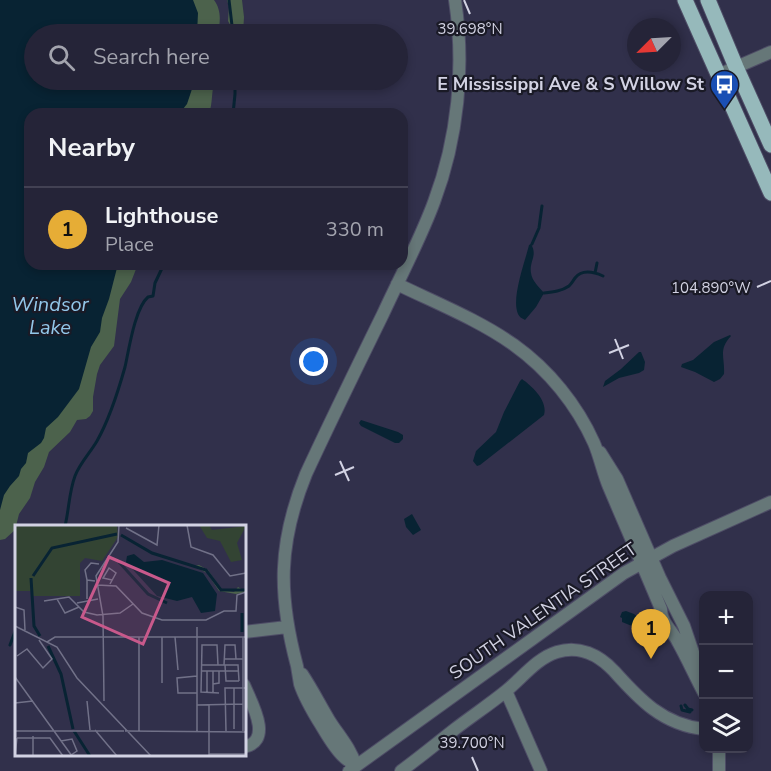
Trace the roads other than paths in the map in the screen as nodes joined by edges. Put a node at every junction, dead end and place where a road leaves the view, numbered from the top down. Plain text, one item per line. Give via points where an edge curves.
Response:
1 (455, 0) edge
2 (685, 0) edge
3 (708, 0) edge
4 (771, 52) edge
5 (736, 67) junction
6 (718, 75) junction
7 (771, 145) edge
8 (771, 193) edge
9 (408, 261) edge
10 (404, 270) edge
11 (397, 285) junction
12 (771, 502) edge
13 (647, 560) junction
14 (287, 627) junction
15 (246, 632) edge
16 (699, 671) edge
17 (699, 683) edge
18 (246, 690) edge
19 (506, 691) junction
20 (699, 728) edge
21 (246, 747) edge
22 (719, 753) edge
23 (352, 768) edge
24 (401, 771) edge
25 (541, 771) edge
26 (719, 771) edge

1 - 9 street via 459,39 457,109 434,204
2 - 6 main road
3 - 5 main road
4 - 5 street
5 - 6 street
5 - 7 main road
6 - 8 main road
10 - 11 street
11 - 13 street via 503,337 547,373 580,416 614,473
11 - 14 street via 296,503 284,567
12 - 13 street, SOUTH VALENTIA STREET
13 - 16 street via 684,626
13 - 17 street via 666,626
13 - 23 street, SOUTH VALENTIA STREET via 607,584
14 - 15 street
14 - 23 street via 297,668 352,753
18 - 21 street via 260,732 255,742
19 - 20 street via 544,658 558,651 580,651 602,659 657,712
19 - 24 street
19 - 25 street
22 - 26 street

